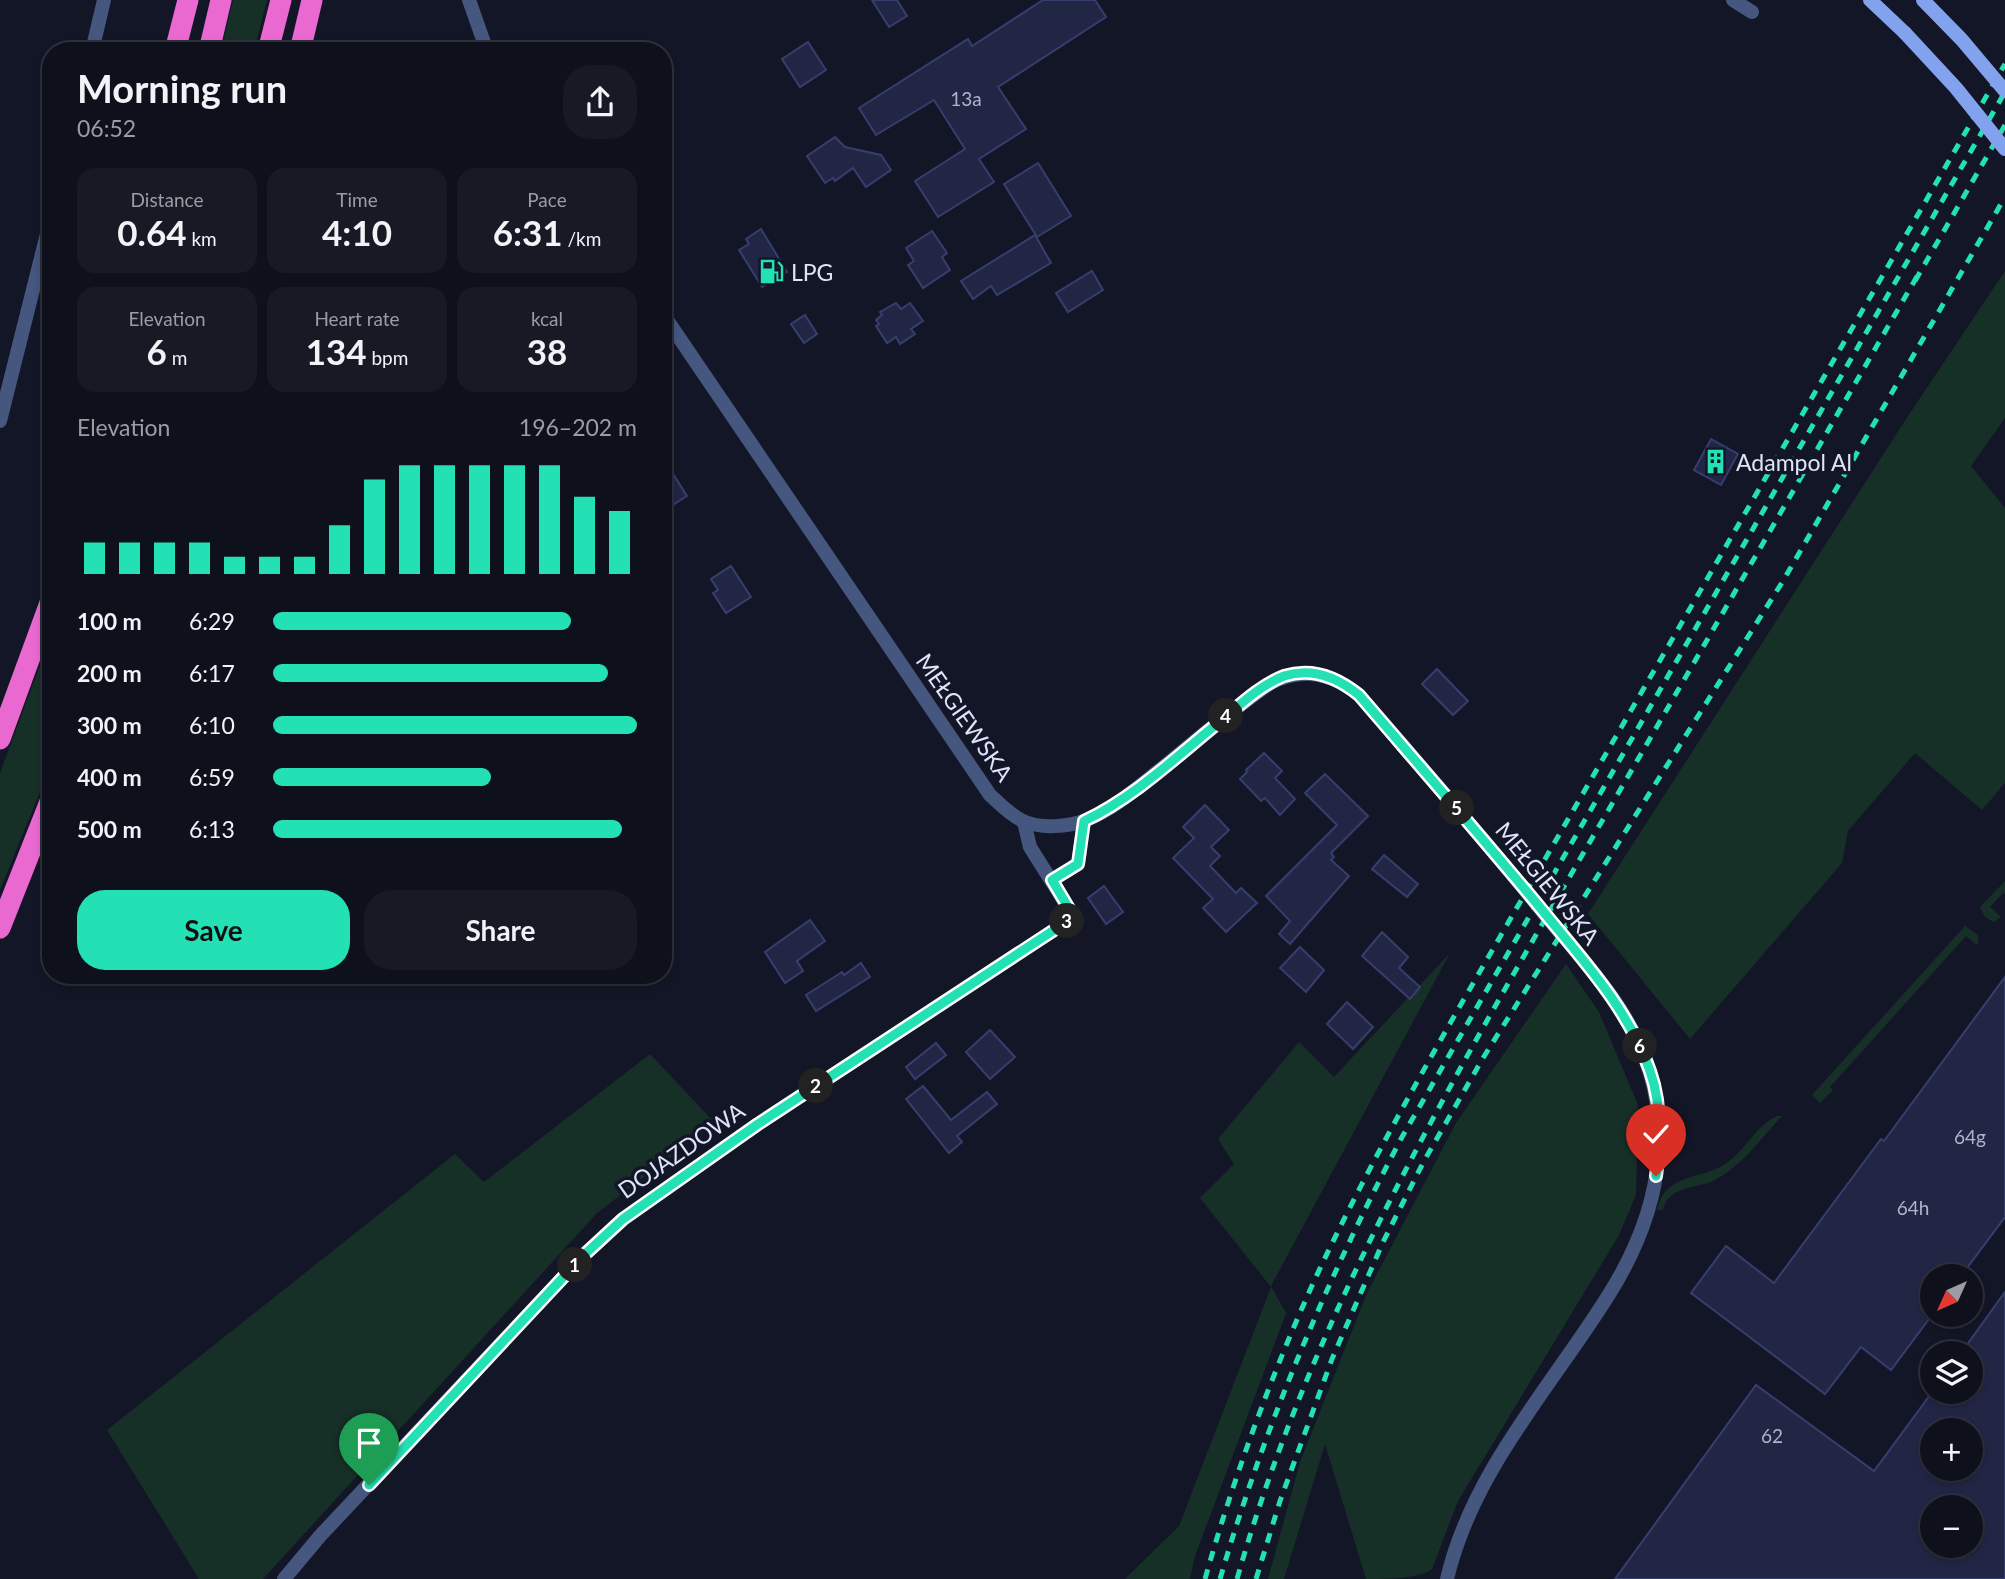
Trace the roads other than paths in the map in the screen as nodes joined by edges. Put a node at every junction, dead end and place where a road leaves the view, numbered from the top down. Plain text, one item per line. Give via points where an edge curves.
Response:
1 (104, 0) edge
2 (188, 0) edge
3 (221, 0) edge
4 (281, 0) edge
5 (315, 0) edge
6 (469, 0) edge
7 (1733, 0) edge
8 (1870, 0) edge
9 (1923, 0) edge
10 (1752, 12) dead end
11 (94, 42) edge
12 (177, 42) edge
13 (211, 42) edge
14 (270, 42) edge
15 (303, 42) edge
16 (483, 42) edge
17 (2005, 90) edge
18 (2005, 149) edge
19 (42, 255) edge
20 (672, 327) edge
21 (0, 421) edge
22 (42, 625) edge
23 (0, 739) edge
24 (1084, 821) junction
25 (42, 822) edge
26 (1024, 822) junction
27 (1052, 880) junction
28 (0, 928) edge
29 (284, 1579) edge
30 (1447, 1579) edge

1 - 11 street
2 - 12 highway
3 - 13 highway
4 - 14 highway
5 - 15 highway
6 - 16 street
7 - 10 street
8 - 18 main road, bridge via 1950,81
9 - 17 main road, bridge
19 - 21 street
20 - 26 street, MEŁGIEWSKA via 990,795
22 - 23 highway
24 - 26 street, MEŁGIEWSKA via 1042,826
24 - 27 street via 1078,864
24 - 30 street, MEŁGIEWSKA via 1139,786 1270,683 1313,673 1344,683 1527,891 1608,992 1639,1043 1656,1090 1660,1131 1656,1176 1643,1227 1608,1296 1489,1476 1464,1526
25 - 28 highway
26 - 27 street via 1030,847
27 - 29 street, DOJAZDOWA via 1074,917 758,1124 623,1219 584,1255

